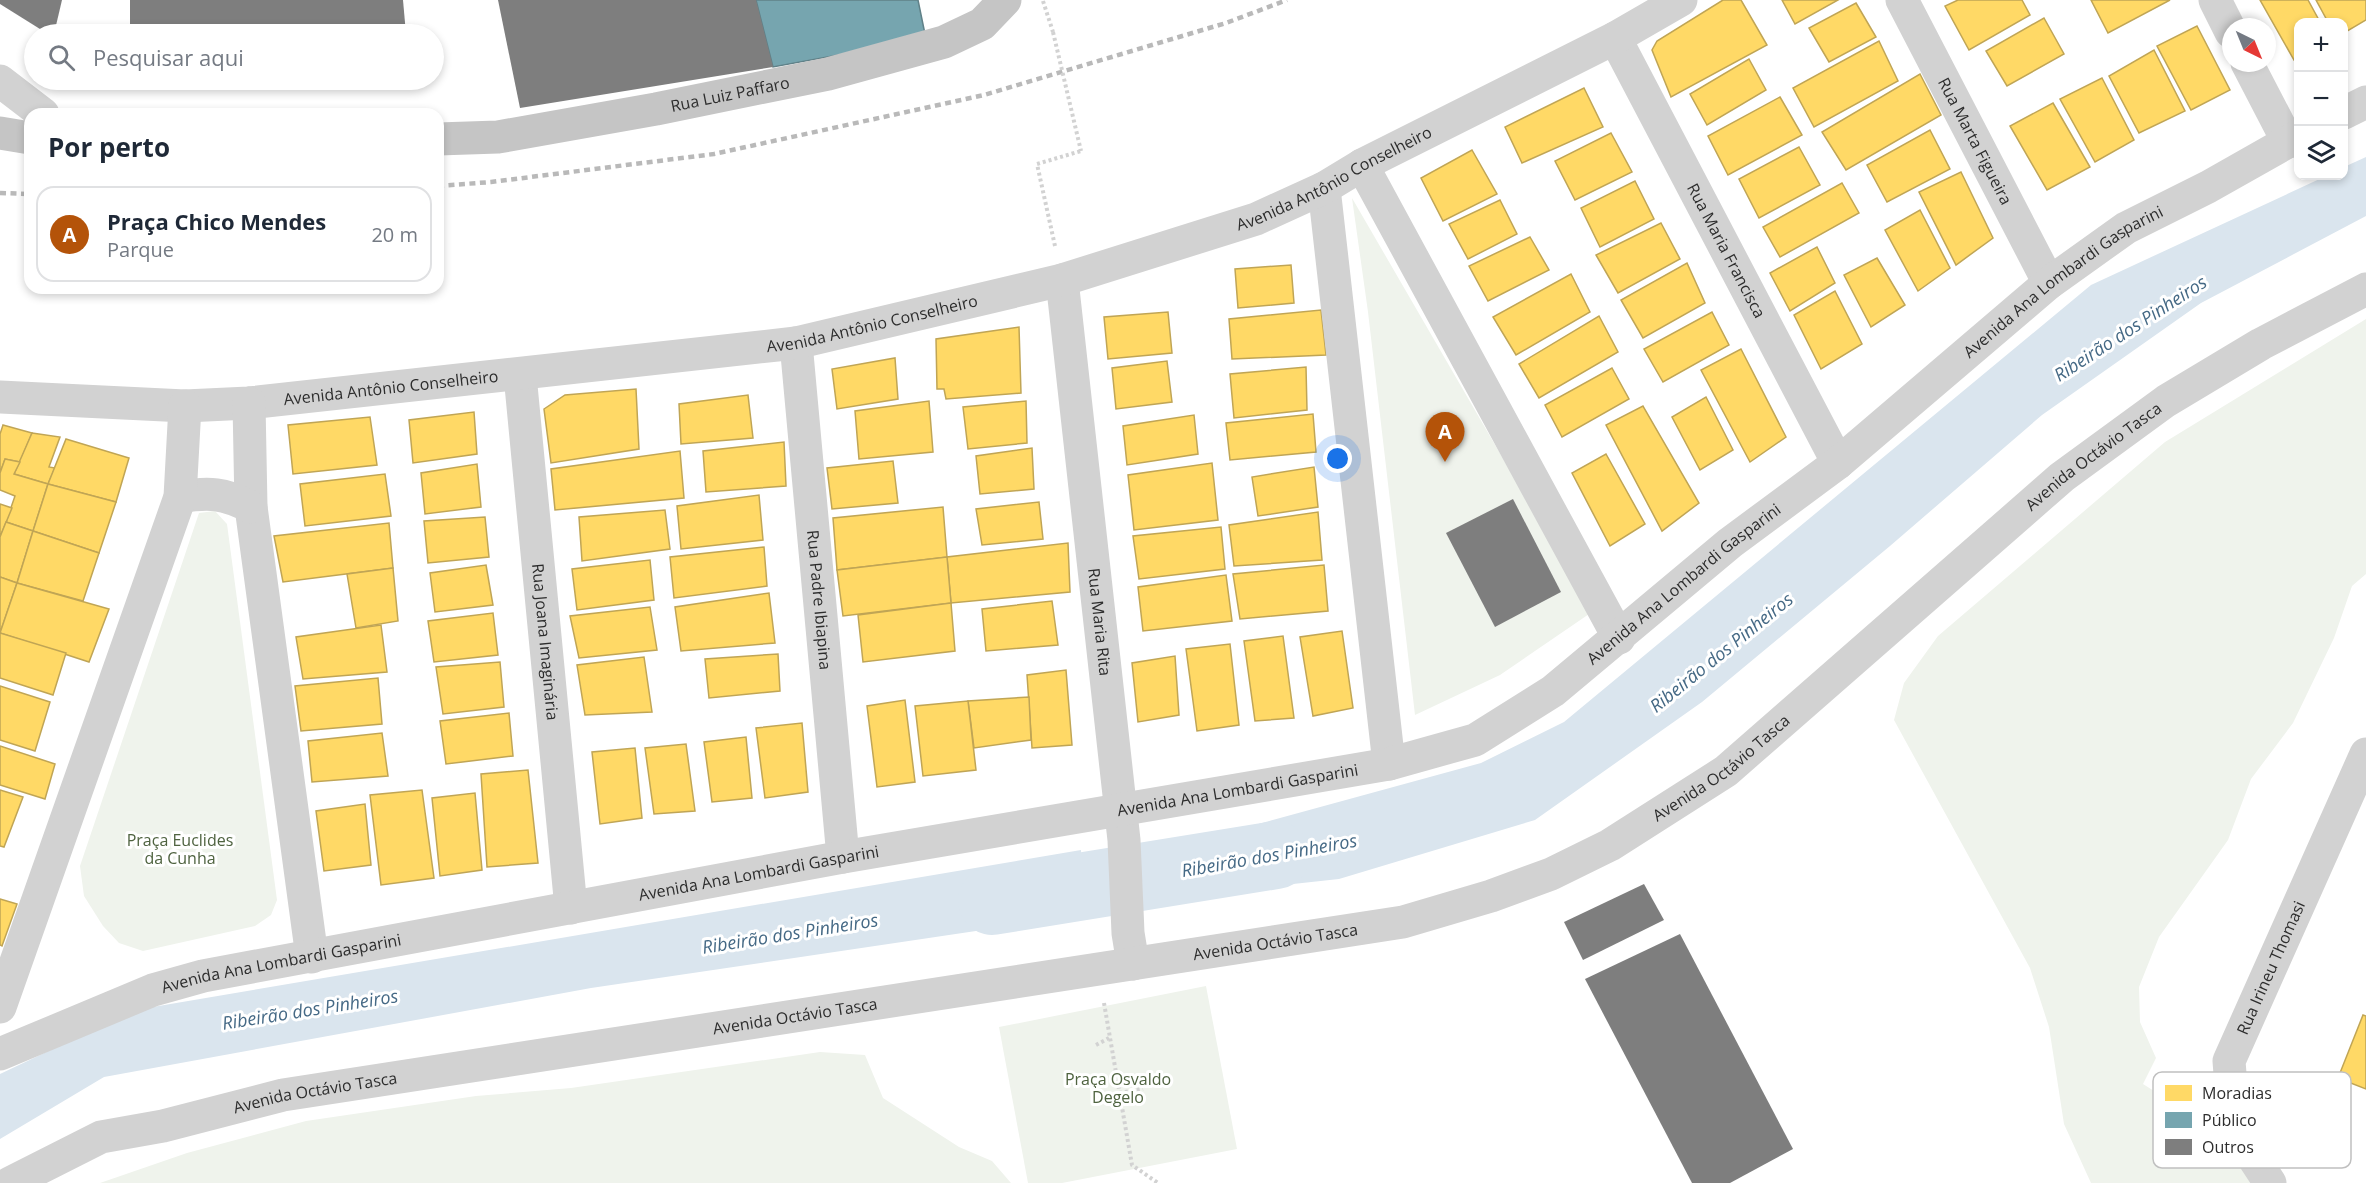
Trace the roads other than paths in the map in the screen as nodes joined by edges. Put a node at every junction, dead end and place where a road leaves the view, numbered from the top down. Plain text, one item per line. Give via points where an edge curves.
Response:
1 (1005, 0) edge
2 (1681, 0) edge
3 (1902, 0) edge
4 (2215, 0) edge
5 (2224, 18) edge
6 (1616, 38) junction
7 (2252, 72) edge
8 (0, 81) edge
9 (2366, 102) edge
10 (35, 108) edge
11 (2348, 111) edge
12 (0, 133) edge
13 (24, 137) edge
14 (444, 139) edge
15 (2293, 139) edge
16 (1362, 165) junction
17 (1324, 188) junction
18 (1062, 280) junction
19 (2049, 283) junction
20 (2366, 289) edge
21 (796, 343) junction
22 (520, 375) junction
23 (0, 397) edge
24 (249, 403) junction
25 (185, 406) junction
26 (1838, 463) junction
27 (180, 497) junction
28 (251, 507) junction
29 (1618, 638) junction
30 (2366, 754) edge
31 (1389, 764) junction
32 (1121, 808) junction
33 (843, 857) junction
34 (570, 908) junction
35 (1130, 948) junction
36 (312, 957) junction
37 (0, 1006) edge
38 (0, 1054) edge
39 (2230, 1072) edge
40 (2260, 1168) edge
41 (10, 1183) edge
42 (2270, 1183) edge

1 - 14 main road, Rua Luiz Paffaro via 982,24 944,42 828,74 521,133
2 - 6 street, Avenida Antônio Conselheiro
3 - 19 street, Rua Marta Figueira
4 - 5 street
6 - 16 street, Avenida Antônio Conselheiro
6 - 26 street, Rua Maria Francisca
7 - 15 street
8 - 10 street
9 - 11 street
12 - 13 main road
15 - 19 street, Avenida Ana Lombardi Gasparini via 2127,228
16 - 17 street, Avenida Antônio Conselheiro
16 - 29 street
17 - 18 street, Avenida Antônio Conselheiro via 1256,219
17 - 31 street
18 - 21 street, Avenida Antônio Conselheiro
18 - 32 street, Rua Maria Rita
19 - 26 street, Avenida Ana Lombardi Gasparini
20 - 35 street, Avenida Octávio Tasca via 2261,344 2166,401 2062,477 1726,771 1610,845 1551,874 1403,922
21 - 22 street, Avenida Antônio Conselheiro
21 - 33 street, Rua Padre Ibiapina
22 - 24 street, Avenida Antônio Conselheiro
22 - 34 street, Rua Joana Imaginária
23 - 25 street, Avenida Antônio Conselheiro
24 - 25 street, Avenida Antônio Conselheiro
24 - 28 street
25 - 27 street
26 - 29 street, Avenida Ana Lombardi Gasparini via 1730,543
27 - 28 street via 208,492
27 - 37 street
28 - 36 street
29 - 31 street, Avenida Ana Lombardi Gasparini via 1553,691 1475,740
30 - 39 street, Rua Irineu Thomasi via 2229,1061
31 - 32 street, Avenida Ana Lombardi Gasparini
32 - 33 street, Avenida Ana Lombardi Gasparini
32 - 35 street, Rua Maria Rita
33 - 34 street, Avenida Ana Lombardi Gasparini
34 - 36 street, Avenida Ana Lombardi Gasparini
35 - 41 street, Avenida Octávio Tasca via 1098,970 283,1095 163,1126 101,1137
36 - 38 street, Avenida Ana Lombardi Gasparini via 203,976 153,990
40 - 42 street, Rua Irineu Thomasi

